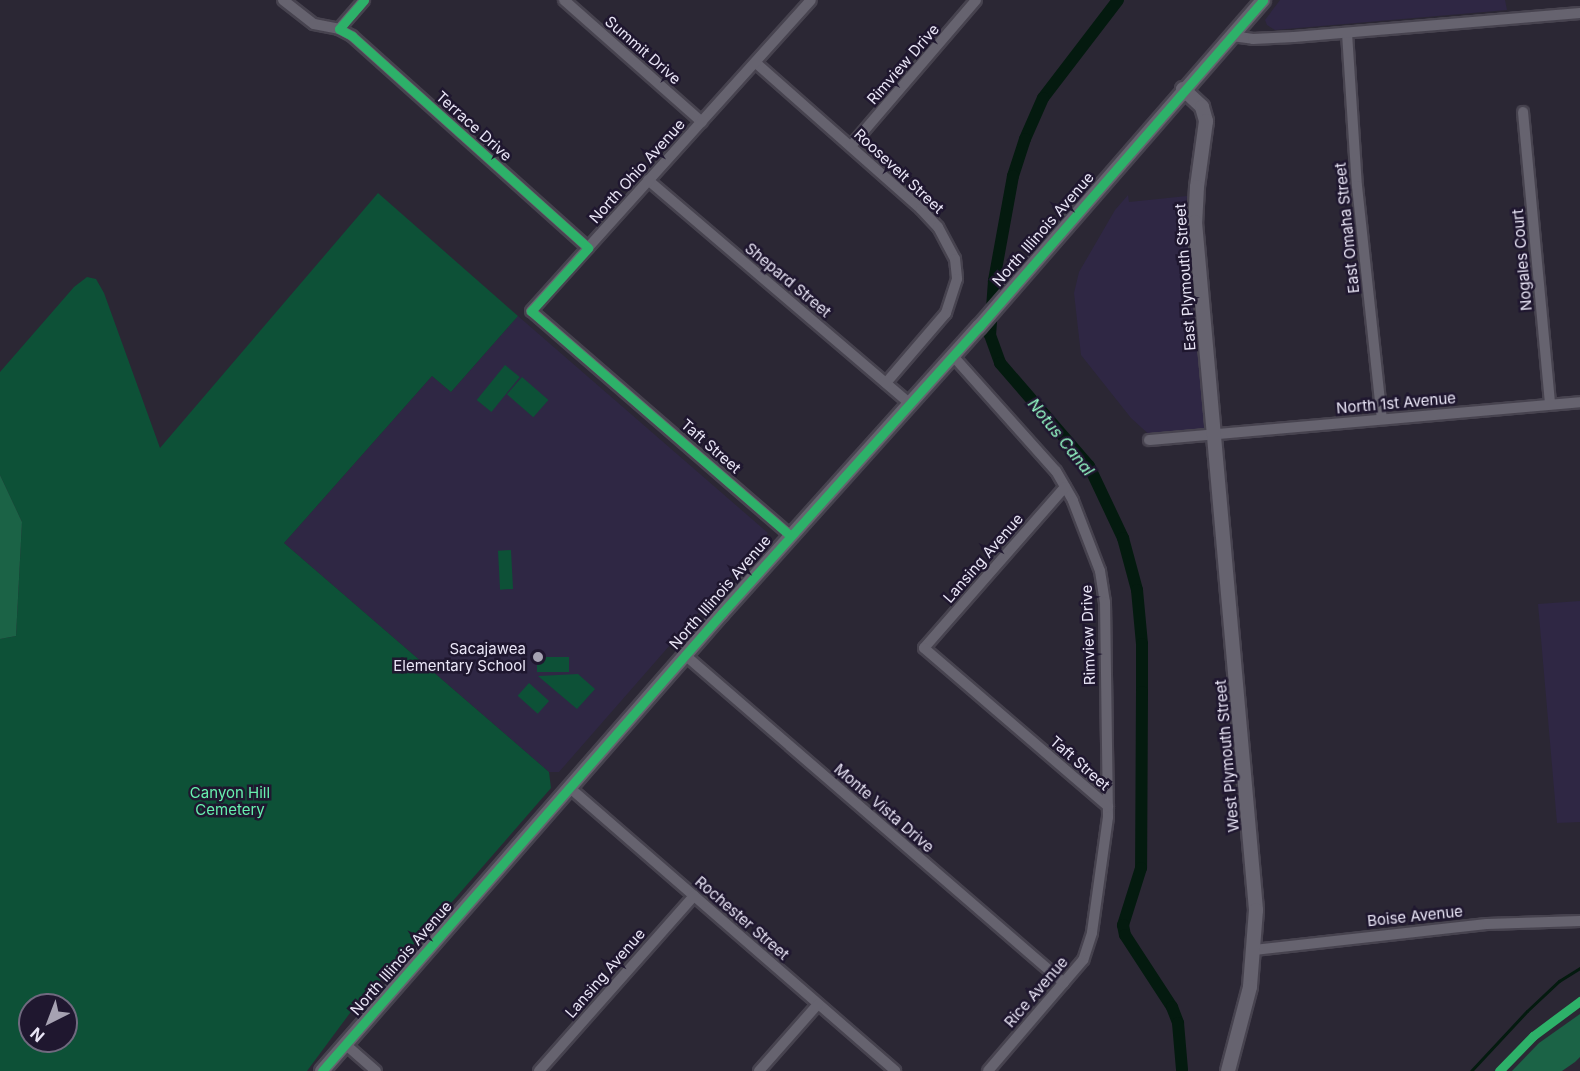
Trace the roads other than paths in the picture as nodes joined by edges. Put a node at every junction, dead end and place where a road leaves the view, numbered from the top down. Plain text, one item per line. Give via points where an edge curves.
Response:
1 (283, 0) edge
2 (364, 0) edge
3 (564, 0) edge
4 (976, 0) edge
5 (1263, 0) edge
6 (806, 2) edge
7 (1580, 13) edge
8 (339, 29) junction
9 (1347, 33) junction
10 (1232, 36) junction
11 (756, 63) junction
12 (1184, 89) junction
13 (1523, 112) dead end
14 (702, 122) junction
15 (851, 146) junction
16 (648, 180) junction
17 (588, 248) junction
18 (953, 356) junction
19 (611, 380) joint
20 (886, 383) junction
21 (1580, 402) edge
22 (909, 403) junction
23 (1550, 404) junction
24 (1382, 419) junction
25 (1214, 435) junction
26 (1149, 440) dead end
27 (1065, 487) junction
28 (790, 536) junction
29 (924, 648) joint
30 (685, 655) junction
31 (570, 788) junction
32 (1108, 807) junction
33 (1098, 890) joint
34 (694, 896) junction
35 (1580, 921) edge
36 (1254, 950) junction
37 (1064, 983) junction
38 (818, 1004) junction
39 (345, 1044) junction
40 (322, 1071) edge
41 (376, 1071) edge
42 (539, 1071) edge
43 (759, 1071) edge
44 (894, 1071) edge
45 (988, 1071) edge
46 (1228, 1071) edge

1 - 8 street, Terrace Drive via 314,24
2 - 8 street
3 - 14 street, Summit Drive
4 - 15 street, Rimview Drive
5 - 10 street, North Illinois Avenue
6 - 11 street, North Ohio Avenue
7 - 9 street
8 - 17 street, Terrace Drive
9 - 10 street via 1253,39
9 - 24 street, East Omaha Street via 1357,186
10 - 12 street, North Illinois Avenue
11 - 14 street, North Ohio Avenue
11 - 15 street, Roosevelt Street
12 - 18 street, North Illinois Avenue
12 - 25 street, East Plymouth Street via 1203,106 1206,121 1195,222
13 - 23 street, Nogales Court
14 - 16 street, North Ohio Avenue
15 - 20 street, Roosevelt Street via 938,227 954,259 957,279 946,313
16 - 17 street, North Ohio Avenue
16 - 20 street, Shepard Street
17 - 19 street, North Ohio Avenue via 531,311
18 - 22 street, North Illinois Avenue
18 - 27 street, Rimview Drive via 1031,440
19 - 28 street, Taft Street
20 - 22 street, Shepard Street
21 - 23 street, North 1st Avenue
22 - 28 street, North Illinois Avenue
23 - 24 street, North 1st Avenue
24 - 25 street, North 1st Avenue
25 - 26 street, North 1st Avenue
25 - 36 street, West Plymouth Street via 1252,855
27 - 29 street, Lansing Avenue
27 - 32 street, Rimview Drive via 1100,571 1105,602
28 - 30 street, North Illinois Avenue
29 - 32 street, Taft Street
30 - 31 street, North Illinois Avenue
30 - 37 street, Monte Vista Drive
31 - 34 street, Rochester Street
31 - 39 street, North Illinois Avenue
32 - 33 street, Rimview Drive
33 - 37 street, Rice Avenue via 1092,933 1083,960
34 - 38 street, Rochester Street
34 - 42 street, Lansing Avenue
35 - 36 street, Boise Avenue via 1487,924
36 - 46 street, West Plymouth Street via 1244,1018
37 - 45 street, Rice Avenue
38 - 43 street
38 - 44 street, Rochester Street
39 - 40 street, North Illinois Avenue
39 - 41 street

